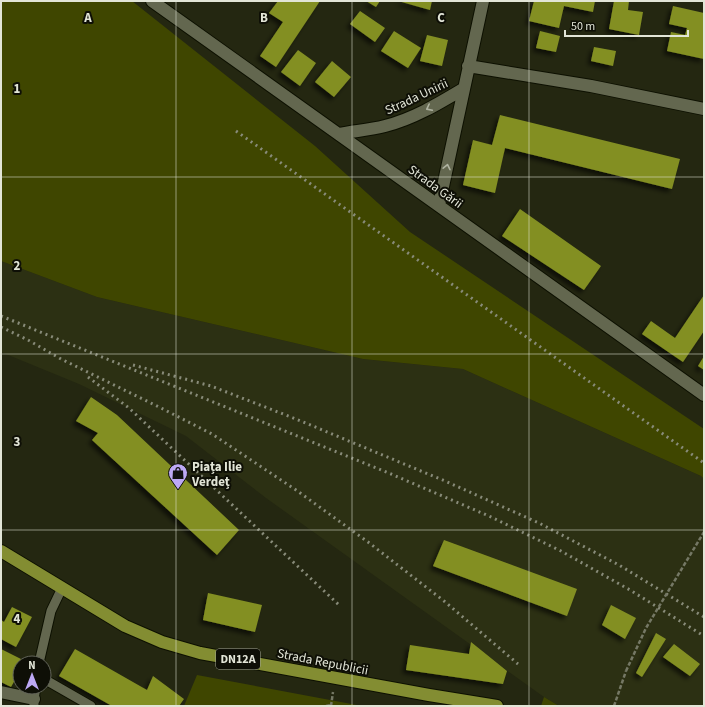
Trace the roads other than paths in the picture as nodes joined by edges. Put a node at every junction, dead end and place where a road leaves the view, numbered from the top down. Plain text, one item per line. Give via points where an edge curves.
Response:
1 (152, 1) edge
2 (483, 1) edge
3 (468, 66) junction
4 (463, 89) junction
5 (704, 110) edge
6 (339, 134) junction
7 (439, 206) junction
8 (704, 395) edge
9 (1, 551) edge
10 (62, 588) junction
11 (41, 655) edge
12 (52, 684) edge
13 (1, 692) edge
14 (30, 699) edge
15 (91, 706) edge
16 (497, 706) edge

1 - 6 street, Strada Gării
2 - 3 street, Strada Unirii
3 - 4 street, Strada Unirii
3 - 5 street via 591,86
4 -> 6 street, Strada Unirii via 432,107 384,127
7 -> 4 street
6 - 7 street, Strada Gării
7 - 8 street, Strada Gării
9 - 10 main road, Strada Republicii / DN12A
10 - 11 lane via 51,611
10 - 16 main road, Strada Republicii / DN12A via 131,629 179,648
12 - 15 lane
13 - 14 street

